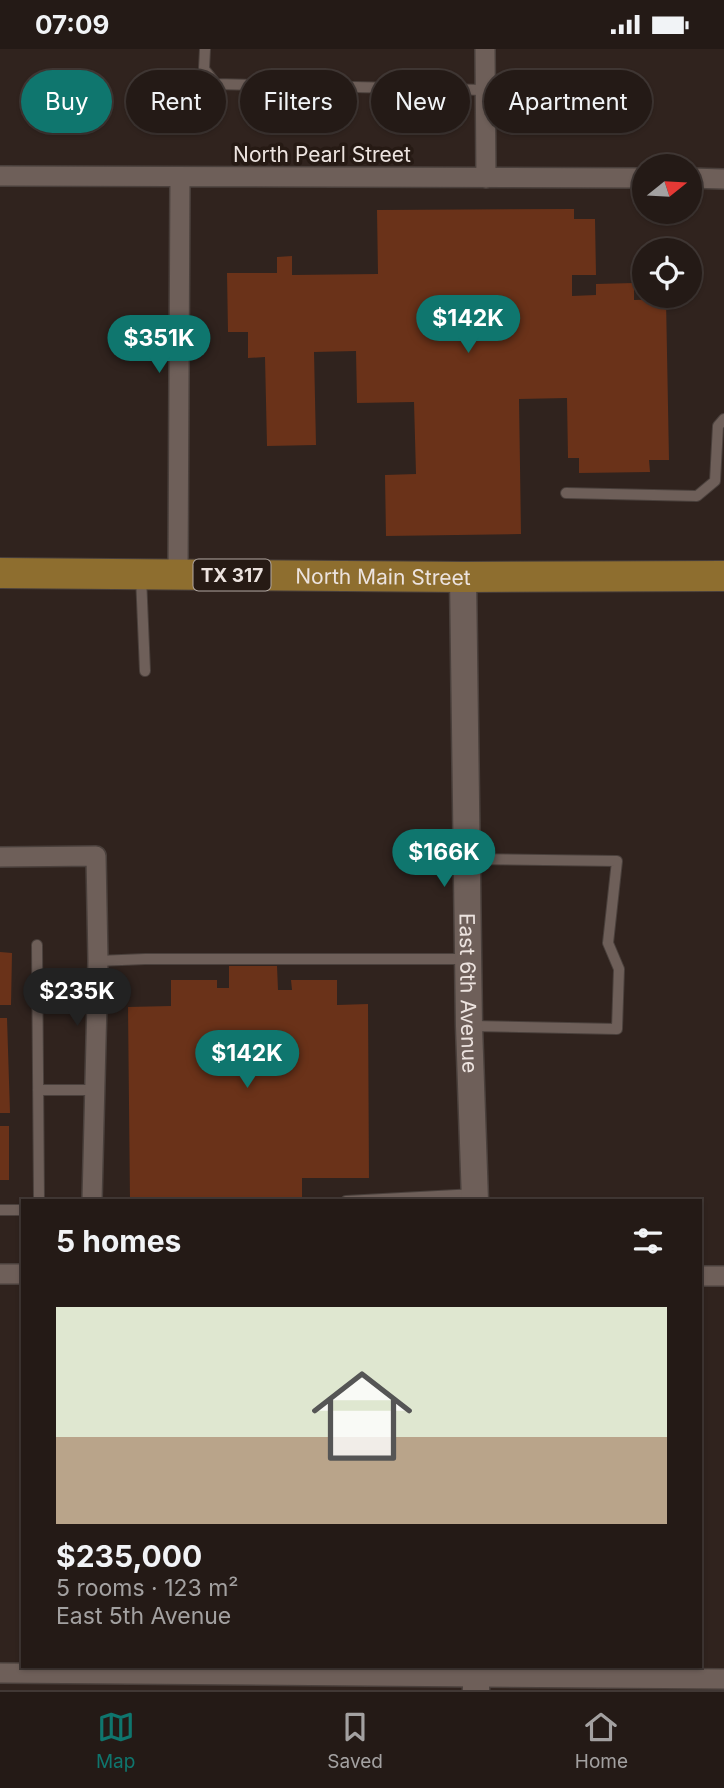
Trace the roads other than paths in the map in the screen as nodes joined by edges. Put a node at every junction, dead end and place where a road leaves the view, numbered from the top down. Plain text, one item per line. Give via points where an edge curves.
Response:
1 (205, 49) edge
2 (485, 49) edge
3 (485, 70) edge
4 (484, 90) edge
5 (485, 133) edge
6 (0, 176) edge
7 (180, 177) junction
8 (486, 178) junction
9 (632, 178) edge
10 (702, 179) edge
11 (724, 179) edge
12 (724, 419) edge
13 (566, 493) dead end
14 (0, 573) edge
15 (141, 574) junction
16 (178, 574) junction
17 (724, 576) edge
18 (463, 577) junction
19 (145, 671) dead end
20 (0, 857) edge
21 (468, 859) junction
22 (37, 945) dead end
23 (468, 959) junction
24 (98, 961) junction
25 (469, 1026) junction
26 (38, 1090) junction
27 (96, 1090) junction
28 (475, 1197) edge
29 (39, 1199) edge
30 (92, 1199) edge
31 (410, 1199) edge
32 (0, 1210) edge
33 (21, 1210) edge
34 (0, 1274) edge
35 (21, 1274) edge
36 (702, 1276) edge
37 (724, 1276) edge
38 (0, 1673) edge
39 (88, 1677) edge
40 (476, 1678) edge
41 (724, 1679) edge

1 - 4 lane via 204,69 216,83
2 - 3 street
5 - 8 street
6 - 7 street, North Pearl Street
7 - 8 street, North Pearl Street
7 - 16 street
8 - 9 street, North Pearl Street
10 - 11 street
12 - 13 lane via 718,426 715,481 697,496
14 - 15 main road, North Main Street / TX 317
15 - 16 main road, North Main Street / TX 317
15 - 19 lane
16 - 18 main road, North Main Street / TX 317
17 - 18 main road, North Main Street / TX 317
18 - 21 main road, East 6th Avenue
20 - 24 street via 96,856
21 - 23 main road, East 6th Avenue
21 - 25 lane via 617,862 608,943 618,969 617,1029
22 - 26 lane
23 - 24 lane
23 - 25 main road, East 6th Avenue
24 - 27 street
25 - 28 main road, East 6th Avenue
26 - 27 lane
26 - 29 lane
27 - 30 street
28 - 31 lane
32 - 33 lane
34 - 35 street
36 - 37 street
38 - 39 street
39 - 40 street
40 - 41 street

